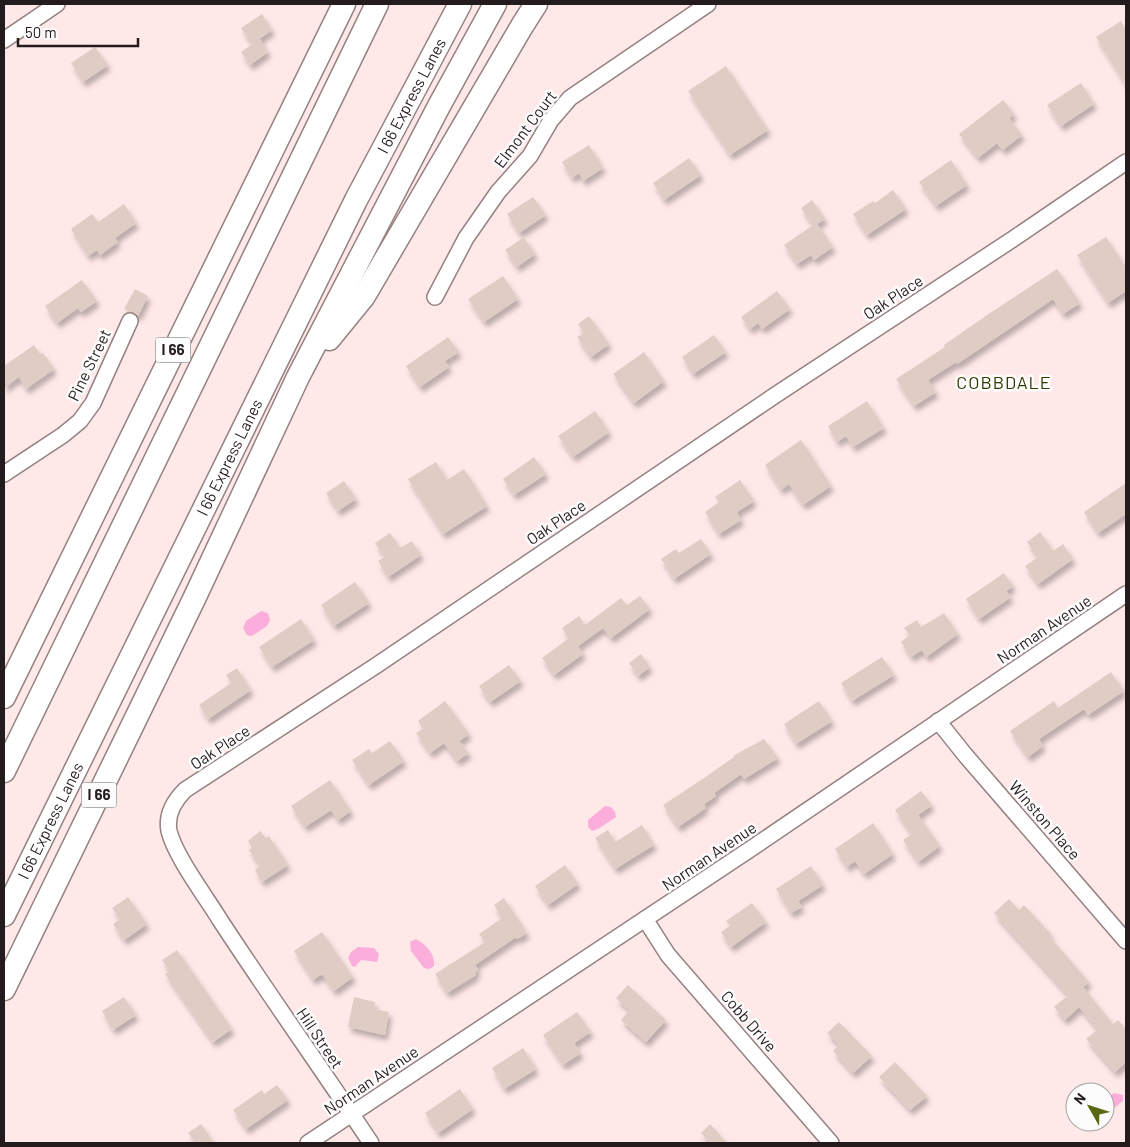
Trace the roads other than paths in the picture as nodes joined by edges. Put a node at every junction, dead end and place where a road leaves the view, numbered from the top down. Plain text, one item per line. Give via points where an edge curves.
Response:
1 (57, 4) edge
2 (338, 4) edge
3 (344, 4) edge
4 (377, 4) edge
5 (460, 4) edge
6 (496, 4) edge
7 (536, 4) edge
8 (708, 4) edge
9 (333, 26) junction
10 (4, 40) edge
11 (1126, 162) edge
12 (435, 297) dead end
13 (130, 321) dead end
14 (298, 377) junction
15 (4, 474) edge
16 (1126, 594) edge
17 (4, 697) edge
18 (938, 721) junction
19 (4, 771) edge
20 (4, 915) edge
21 (645, 919) junction
22 (1126, 940) edge
23 (257, 976) joint
24 (4, 989) edge
25 (350, 1115) junction
26 (308, 1143) edge
27 (371, 1143) edge
28 (831, 1143) edge

1 - 10 street
2 - 9 highway
3 - 9 highway, I 66
4 - 19 highway
5 - 20 highway, I 66 Express Lanes via 356,200
6 - 14 highway, I 66 via 434,115
7 - 14 highway via 364,296
8 - 12 street, Elmont Court via 570,98 466,238
9 - 17 highway, I 66
11 - 23 street, Oak Place via 181,794 171,810 169,823 176,847
13 - 15 street, Pine Street via 84,416 63,435
14 - 24 highway, I 66
16 - 18 street, Norman Avenue
18 - 21 street, Norman Avenue
18 - 22 street, Winston Place
21 - 25 street, Norman Avenue
21 - 28 street, Cobb Drive via 668,955
23 - 25 street, Hill Street
25 - 26 street, Norman Avenue
25 - 27 street, Hill Street

